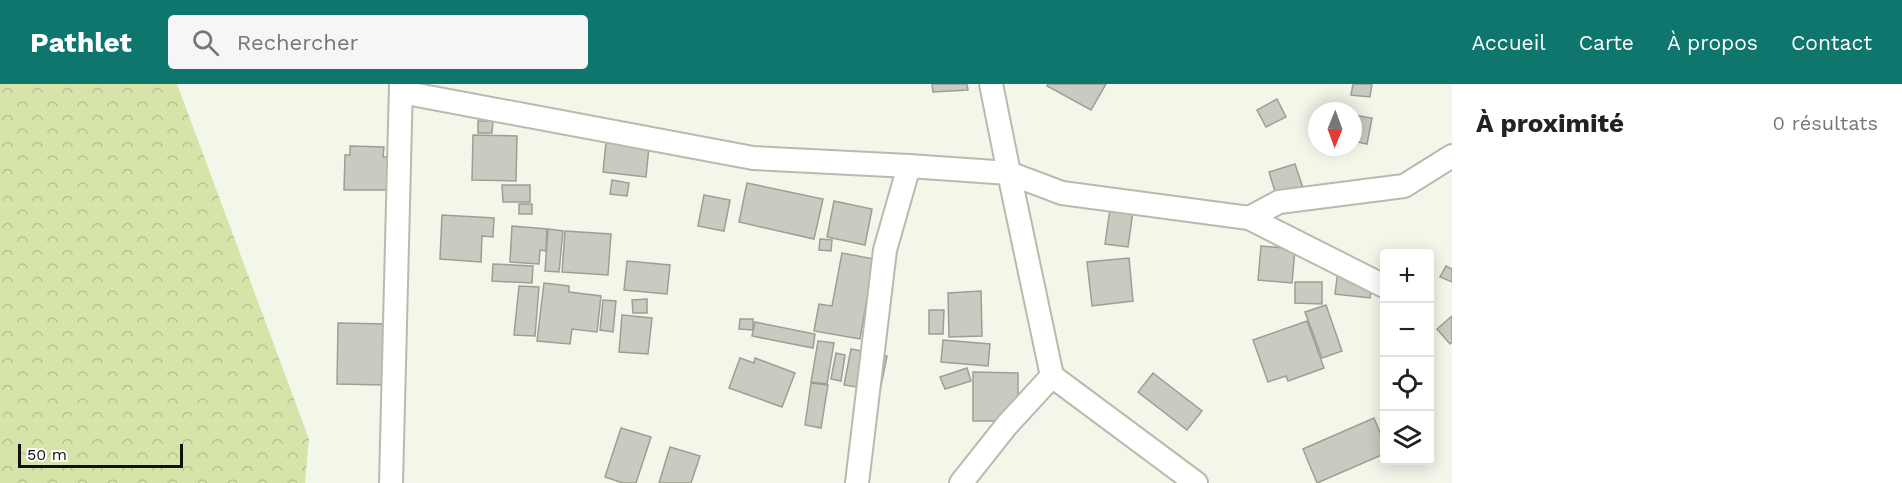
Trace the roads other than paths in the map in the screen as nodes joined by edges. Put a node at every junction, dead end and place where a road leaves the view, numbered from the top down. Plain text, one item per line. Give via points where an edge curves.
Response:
1 (991, 84) edge
2 (401, 88) edge
3 (1452, 156) edge
4 (909, 166) junction
5 (1009, 173) junction
6 (1249, 218) junction
7 (1380, 284) edge
8 (1052, 376) junction
9 (391, 483) edge
10 (857, 483) edge
11 (961, 483) edge
12 (1196, 483) edge

1 - 5 street
2 - 4 street via 753,158
2 - 9 street
3 - 6 street via 1404,186 1279,202
4 - 5 street
4 - 10 street via 885,250
5 - 6 street via 1062,193
5 - 8 street
6 - 7 street
8 - 11 street
8 - 12 street

